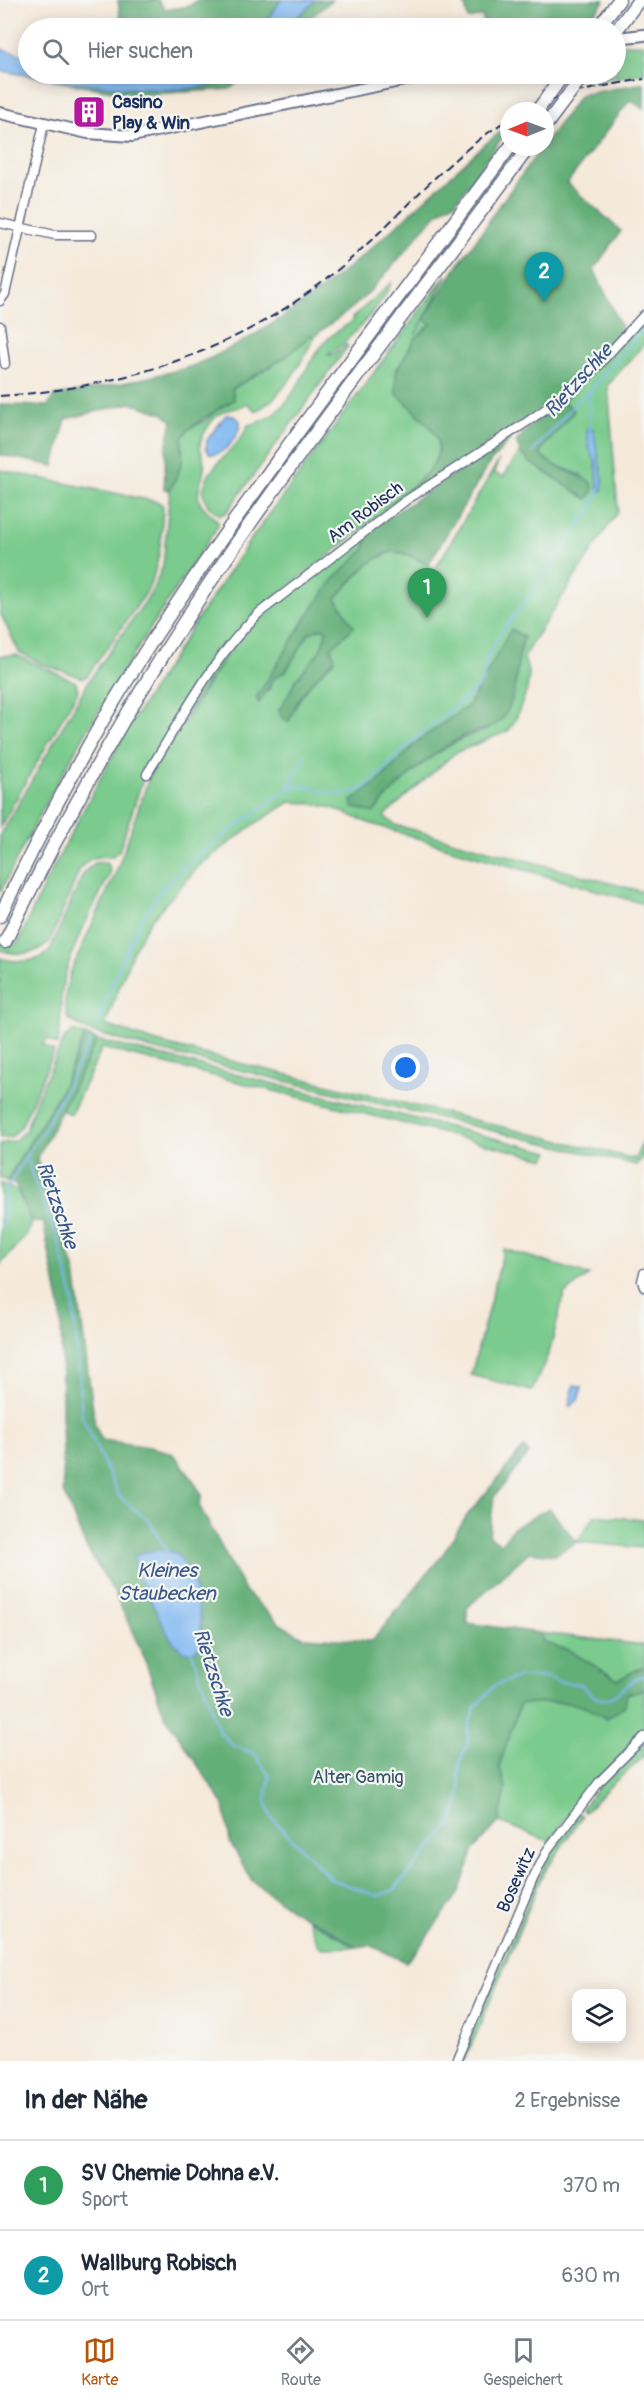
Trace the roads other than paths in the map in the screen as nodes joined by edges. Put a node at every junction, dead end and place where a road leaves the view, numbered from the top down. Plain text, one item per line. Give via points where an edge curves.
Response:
1 (619, 0) edge
2 (639, 0) edge
3 (606, 18) edge
4 (625, 18) edge
5 (644, 35) edge
6 (626, 37) edge
7 (385, 84) edge
8 (557, 84) edge
9 (576, 84) edge
10 (544, 102) edge
11 (0, 113) edge
12 (554, 114) edge
13 (44, 124) junction
14 (503, 156) edge
15 (522, 156) edge
16 (0, 223) edge
17 (20, 228) junction
18 (92, 235) dead end
19 (0, 301) edge
20 (644, 315) edge
21 (0, 326) edge
22 (5, 364) dead end
23 (147, 774) dead end
24 (0, 916) edge
25 (5, 942) dead end
26 (644, 1273) edge
27 (644, 1287) edge
28 (644, 1737) edge
29 (456, 2061) edge

1 - 3 highway
2 - 4 highway
5 - 6 main road
7 - 13 main road via 132,136
8 - 10 highway, bridge
9 - 12 highway, bridge
11 - 13 main road
13 - 17 street
14 - 24 highway via 230,526 165,622 106,715
15 - 25 highway via 246,529 90,777
16 - 17 street
17 - 18 street via 55,235
17 - 19 street
20 - 23 street, Am Robisch via 582,383 405,501 244,627
21 - 22 street
26 - 27 street
28 - 29 street, Bosewitz via 600,1781 548,1849

